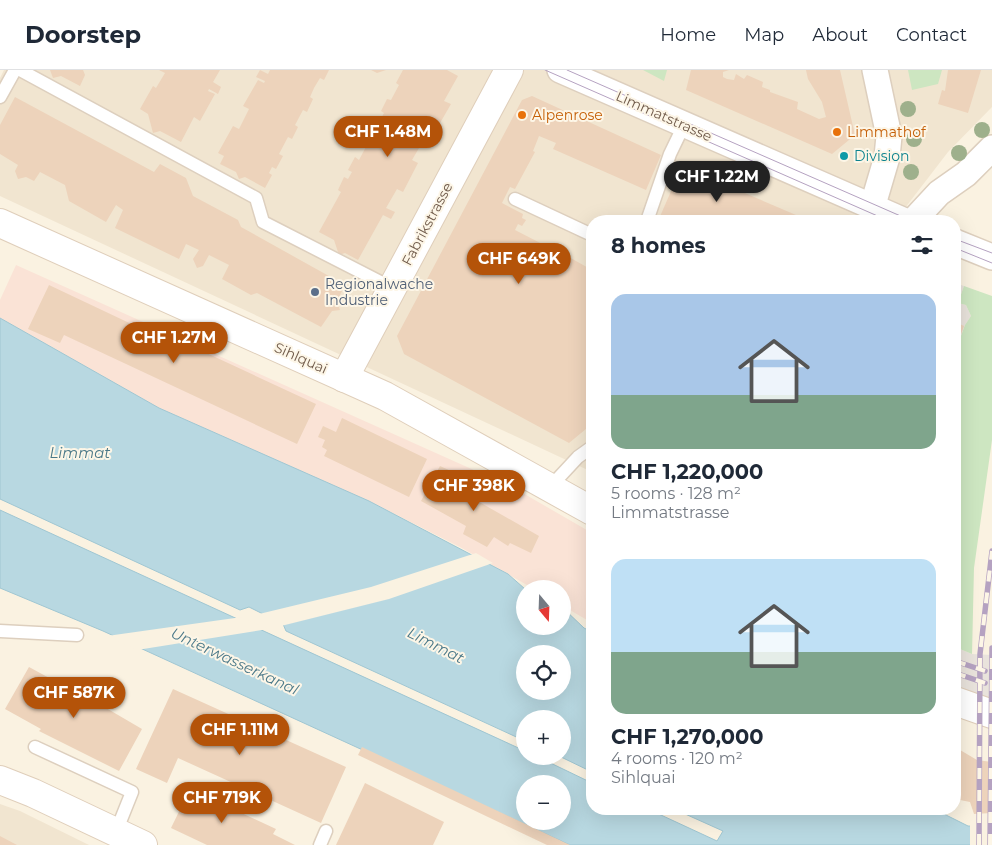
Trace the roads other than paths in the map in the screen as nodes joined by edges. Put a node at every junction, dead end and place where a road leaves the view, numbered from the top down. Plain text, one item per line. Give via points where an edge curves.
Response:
1 (15, 70) edge
2 (20, 70) edge
3 (509, 70) edge
4 (560, 70) edge
5 (875, 70) edge
6 (0, 97) edge
7 (684, 125) junction
8 (992, 148) edge
9 (515, 199) dead end
10 (872, 208) junction
11 (649, 215) edge
12 (890, 215) edge
13 (919, 215) edge
14 (0, 223) edge
15 (586, 232) edge
16 (961, 244) edge
17 (992, 256) edge
18 (392, 288) junction
19 (344, 378) junction
20 (586, 451) edge
21 (551, 486) junction
22 (586, 507) edge
23 (0, 631) edge
24 (77, 635) dead end
25 (961, 703) edge
26 (989, 711) edge
27 (36, 747) dead end
28 (0, 780) edge
29 (326, 831) dead end
30 (116, 832) junction
31 (143, 845) edge
32 (320, 845) edge

1 - 6 lane
2 - 18 lane via 256,198 263,222
3 - 18 street, Fabrikstrasse
4 - 7 street, Limmatstrasse
5 - 10 street via 889,136 887,158
7 - 10 street, Limmatstrasse
7 - 11 lane via 670,154
8 - 13 street
9 - 15 lane
10 - 12 street, Limmatstrasse
14 - 19 street, Sihlquai
16 - 17 street
18 - 19 street, Fabrikstrasse
19 - 21 street, Sihlquai via 385,396
20 - 21 lane
21 - 22 street, Sihlquai
23 - 24 lane
25 - 26 street
27 - 30 lane via 132,792
28 - 30 street
29 - 32 lane
30 - 31 street

